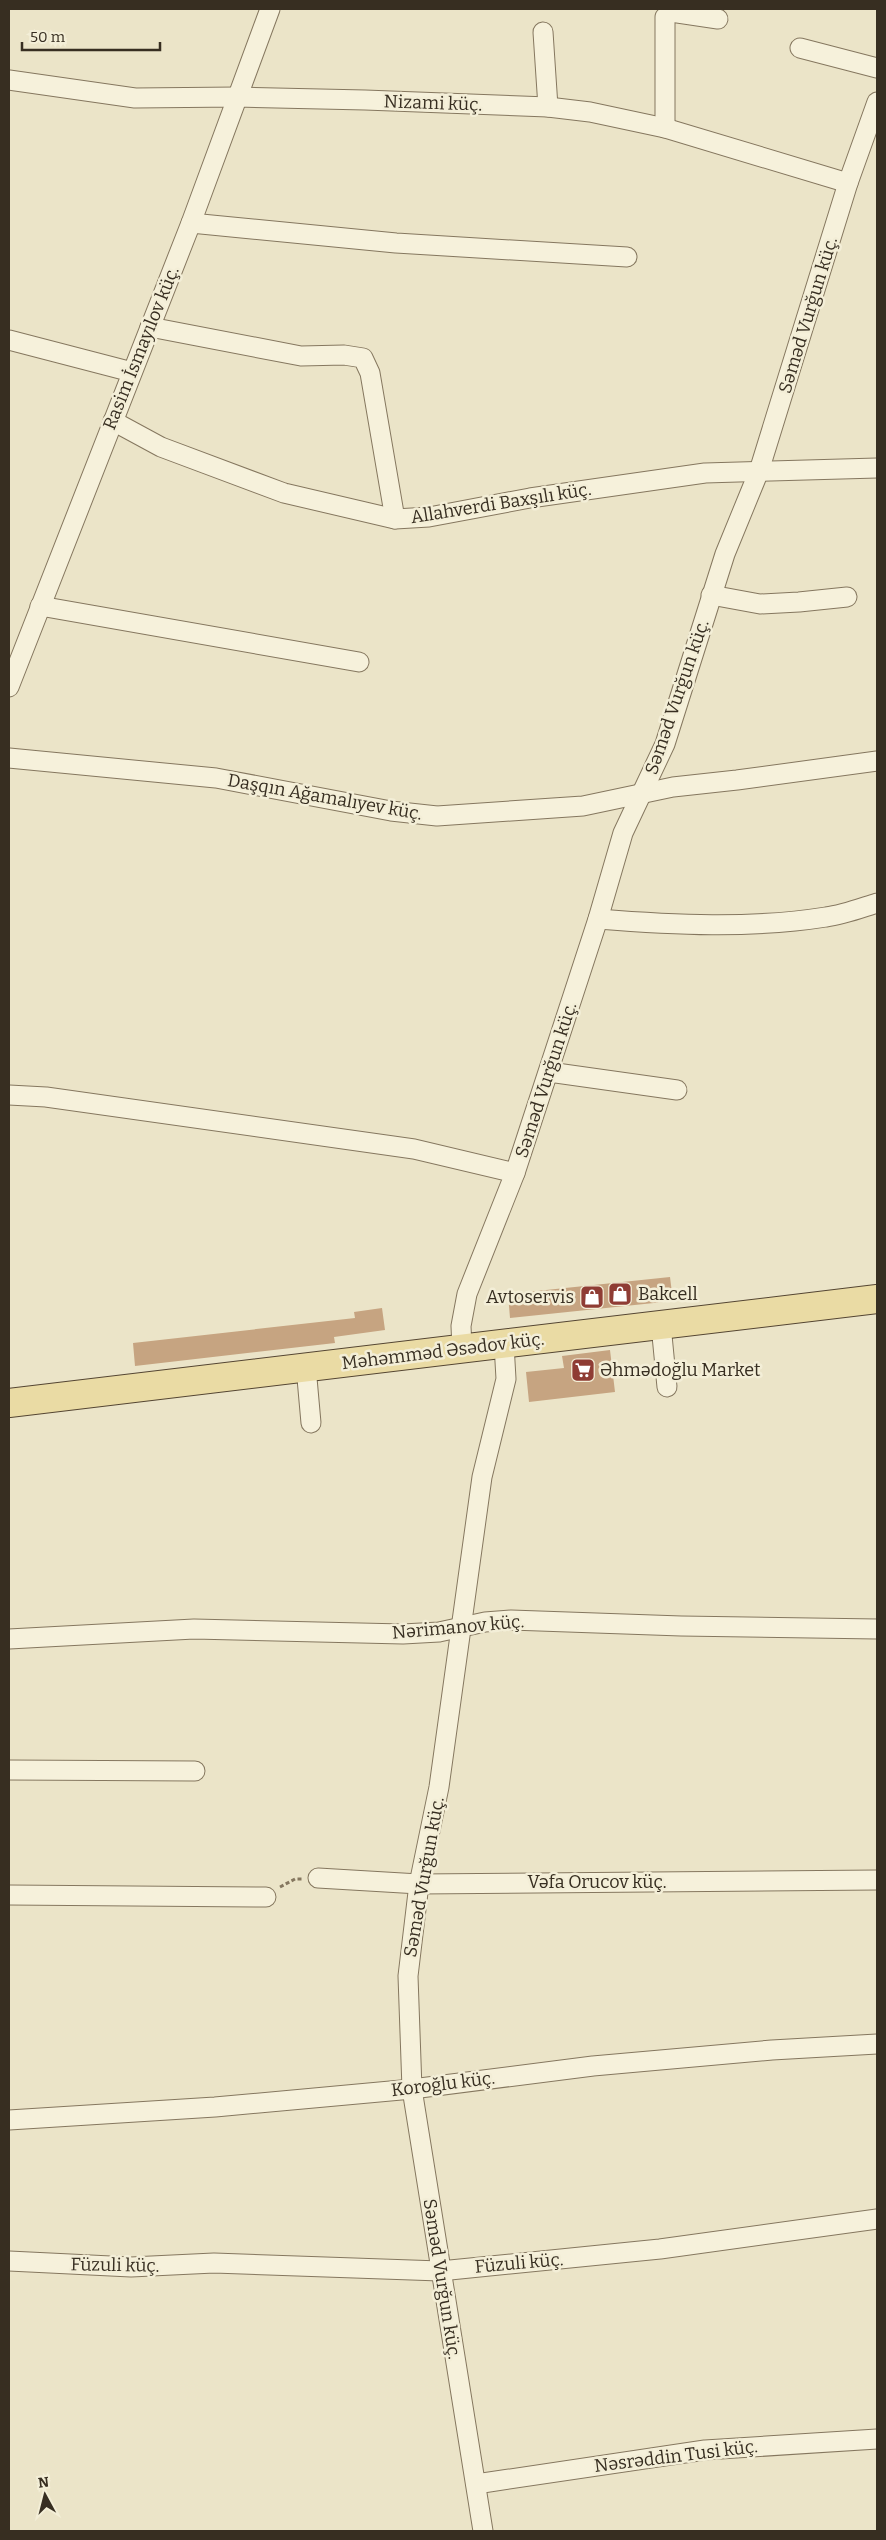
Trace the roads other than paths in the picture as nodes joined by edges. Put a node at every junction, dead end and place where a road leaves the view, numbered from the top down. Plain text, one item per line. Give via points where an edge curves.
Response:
1 (270, 9) edge
2 (718, 19) dead end
3 (543, 32) dead end
4 (800, 48) dead end
5 (877, 68) edge
6 (9, 80) edge
7 (237, 97) junction
8 (877, 102) edge
9 (548, 107) junction
10 (665, 128) junction
11 (873, 130) edge
12 (848, 183) junction
13 (191, 223) junction
14 (627, 257) dead end
15 (150, 328) junction
16 (9, 340) edge
17 (132, 372) junction
18 (113, 421) junction
19 (877, 468) edge
20 (759, 471) junction
21 (396, 519) junction
22 (711, 595) junction
23 (847, 596) dead end
24 (40, 606) junction
25 (358, 662) dead end
26 (9, 687) edge
27 (9, 758) edge
28 (877, 760) edge
29 (643, 793) junction
30 (877, 903) edge
31 (598, 919) junction
32 (549, 1072) junction
33 (678, 1090) dead end
34 (9, 1095) edge
35 (515, 1173) junction
36 (877, 1299) edge
37 (661, 1325) junction
38 (504, 1344) junction
39 (462, 1349) junction
40 (306, 1367) junction
41 (666, 1387) dead end
42 (9, 1403) edge
43 (312, 1423) dead end
44 (462, 1626) junction
45 (877, 1629) edge
46 (9, 1639) edge
47 (9, 1770) edge
48 (195, 1771) dead end
49 (318, 1878) road end
50 (877, 1880) edge
51 (419, 1884) junction
52 (9, 1895) edge
53 (266, 1896) road end
54 (877, 2044) edge
55 (412, 2089) junction
56 (9, 2120) edge
57 (877, 2219) edge
58 (9, 2261) edge
59 (440, 2271) junction
60 (877, 2439) edge
61 (476, 2484) junction
62 (483, 2531) edge

1 - 7 street, Rasim İsmayılov küç.
2 - 10 street via 671,12 666,17
3 - 9 street
4 - 5 street
6 - 7 street, Nizami küç. via 135,98
7 - 9 street, Nizami küç.
7 - 13 street, Rasim İsmayılov küç.
8 - 11 street, Səməd Vurğun küç.
9 - 10 street, Nizami küç.
10 - 12 street, Nizami küç.
11 - 12 street, Səməd Vurğun küç.
12 - 20 street, Səməd Vurğun küç.
13 - 14 street via 396,243
13 - 15 street, Rasim İsmayılov küç.
15 - 17 street, Rasim İsmayılov küç.
15 - 21 street via 301,356 363,358 370,373
16 - 17 street
17 - 18 street, Rasim İsmayılov küç.
18 - 21 street, Allahverdi Baxşılı küç. via 160,448 284,493
18 - 24 street, Rasim İsmayılov küç.
19 - 20 street, Allahverdi Baxşılı küç.
20 - 21 street, Allahverdi Baxşılı küç. via 647,480 429,517
20 - 22 street, Səməd Vurğun küç.
22 - 23 street via 760,604
22 - 29 street, Səməd Vurğun küç. via 665,744
24 - 25 street
24 - 26 street, Rasim İsmayılov küç.
27 - 29 street, Daşqın Ağamalıyev küç. via 216,778 391,811 437,816 583,806
28 - 29 street, Daşqın Ağamalıyev küç.
29 - 31 street, Səməd Vurğun küç. via 623,833
30 - 31 street via 828,917 760,924 678,925
31 - 32 street, Səməd Vurğun küç.
32 - 33 street
32 - 35 street, Səməd Vurğun küç.
34 - 35 street via 46,1097 414,1149
35 - 39 street, Səməd Vurğun küç. via 467,1294 461,1326
36 - 37 main road, Məhəmməd Əsədov küç.
37 - 38 main road, Məhəmməd Əsədov küç.
37 - 41 street
38 - 39 main road, Məhəmməd Əsədov küç.
38 - 44 street, Səməd Vurğun küç. via 506,1378 482,1477
39 - 40 main road, Məhəmməd Əsədov küç.
40 - 42 main road, Məhəmməd Əsədov küç.
40 - 43 street
44 - 45 street, Nərimanov küç. via 512,1620
44 - 46 street, Nərimanov küç. via 439,1632 403,1634 194,1629
44 - 51 street, Səməd Vurğun küç. via 439,1788
47 - 48 street
49 - 51 street, Vəfa Orucov küç.
50 - 51 street, Vəfa Orucov küç.
51 - 55 street, Səməd Vurğun küç. via 408,1976
52 - 53 street
54 - 55 street, Koroğlu küç. via 592,2066
55 - 56 street, Koroğlu küç. via 215,2107
55 - 59 street, Səməd Vurğun küç.
57 - 59 street, Füzuli küç. via 660,2249
58 - 59 street, Füzuli küç. via 131,2268 214,2263
59 - 61 street, Səməd Vurğun küç.
60 - 61 street, Nəsrəddin Tusi küç. via 706,2450
61 - 62 street, Səməd Vurğun küç.

